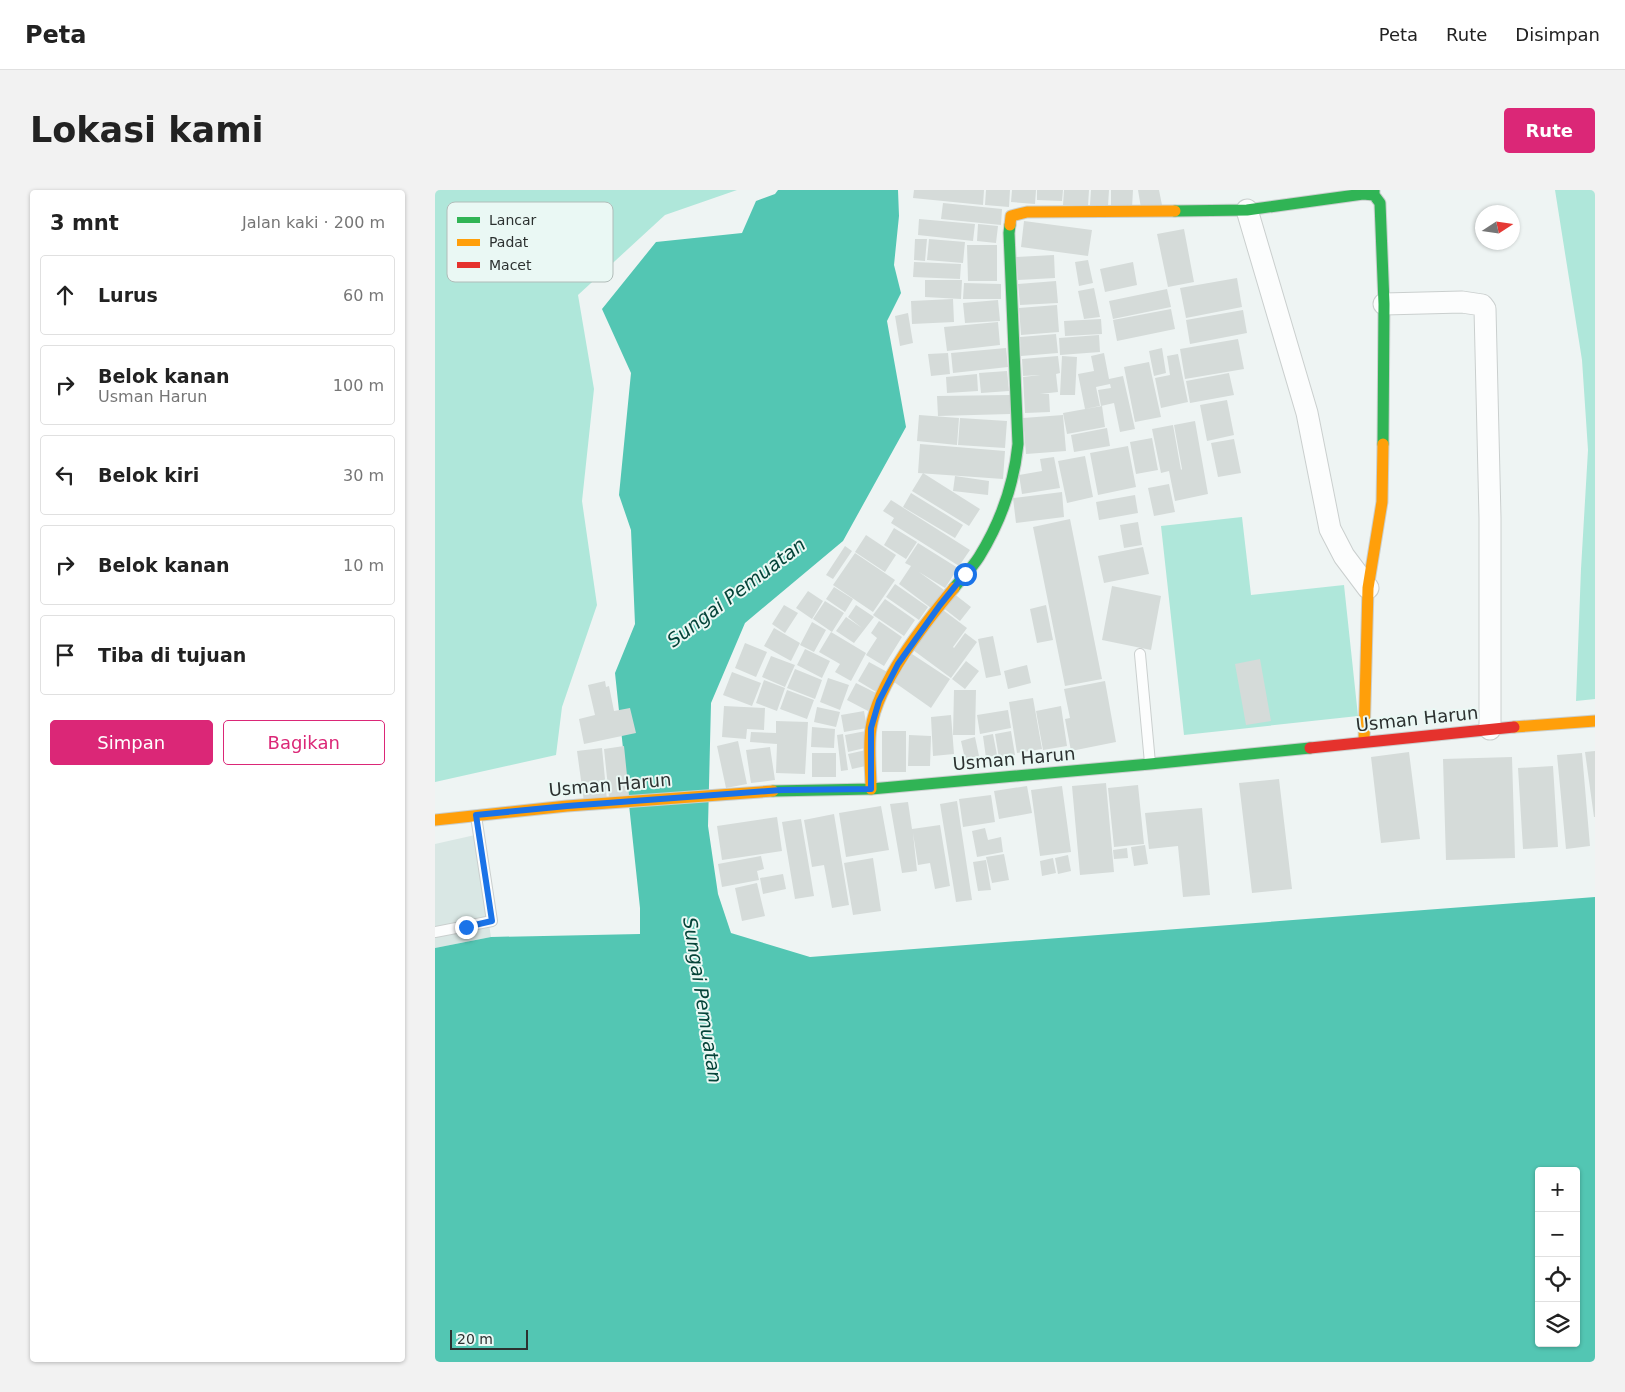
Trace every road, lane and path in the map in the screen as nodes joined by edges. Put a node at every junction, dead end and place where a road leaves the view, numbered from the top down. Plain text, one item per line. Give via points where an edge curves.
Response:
1 (1374, 192) edge
2 (1247, 210) junction
3 (1383, 304) junction
4 (1368, 588) junction
5 (1140, 654) dead end
6 (1595, 720) edge
7 (1490, 729) junction
8 (1364, 741) junction
9 (1150, 764) junction
10 (871, 789) junction
11 (476, 815) junction
12 (435, 820) edge
13 (435, 932) edge

1 - 2 street
1 - 3 street via 1380,203
2 - 4 street via 1307,413 1330,528 1344,556
2 - 10 street via 1027,212 1011,216 1016,466 1004,508 978,559 898,664 879,701 871,728
3 - 4 street via 1382,502
3 - 7 street via 1462,302 1481,305 1485,310 1490,518
4 - 8 street
5 - 9 lane
6 - 7 street, Usman Harun
7 - 8 street, Usman Harun
8 - 9 street, Usman Harun
9 - 10 street, Usman Harun
10 - 11 street, Usman Harun via 781,790
11 - 12 street, Usman Harun
11 - 13 lane via 492,921

